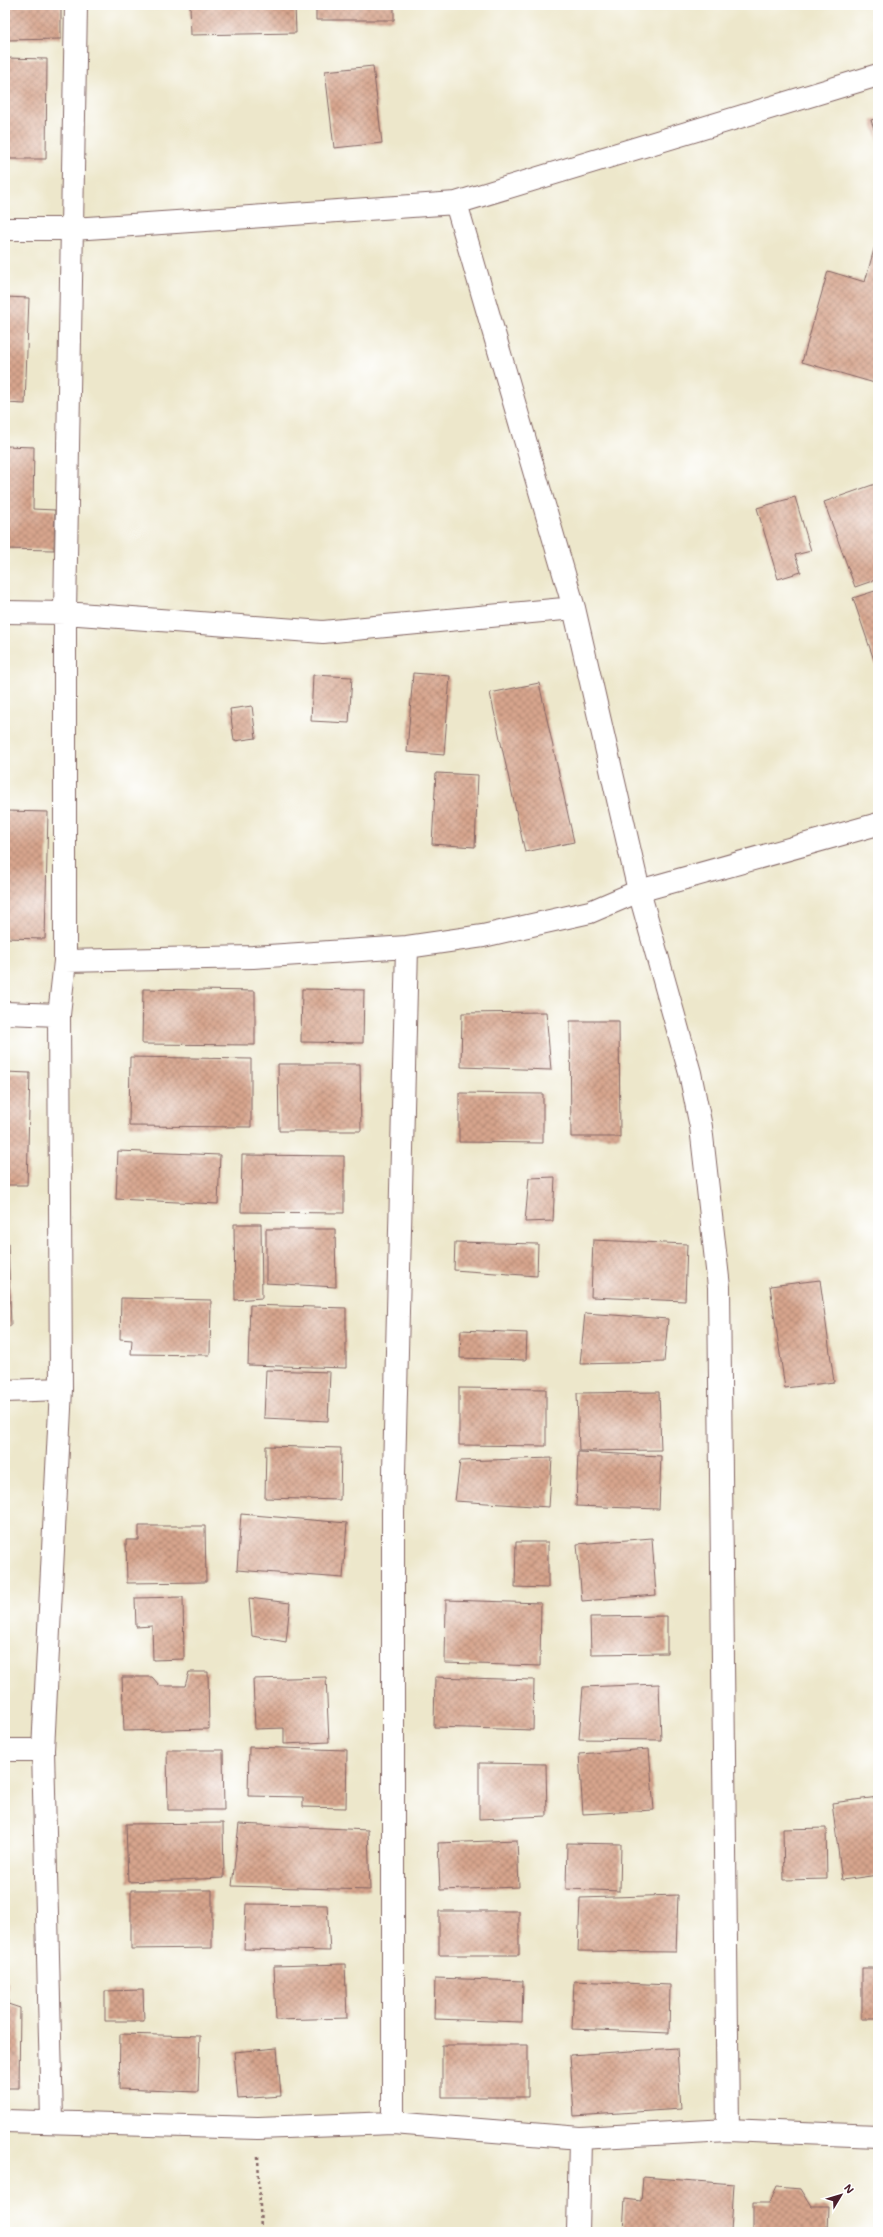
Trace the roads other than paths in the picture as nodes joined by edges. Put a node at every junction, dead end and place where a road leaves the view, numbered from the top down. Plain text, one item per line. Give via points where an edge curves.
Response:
1 (76, 5) edge
2 (878, 75) edge
3 (456, 203) junction
4 (5, 229) edge
5 (73, 229) junction
6 (574, 608) junction
7 (5, 612) edge
8 (65, 613) junction
9 (878, 824) edge
10 (639, 891) junction
11 (407, 947) junction
12 (66, 961) junction
13 (5, 1013) edge
14 (59, 1015) junction
15 (61, 1390) junction
16 (5, 1391) edge
17 (5, 1750) edge
18 (43, 1750) junction
19 (5, 2121) edge
20 (52, 2121) junction
21 (393, 2123) junction
22 (728, 2130) junction
23 (878, 2136) edge
24 (580, 2138) junction
25 (578, 2232) edge

1 - 5 street
2 - 3 street
3 - 5 street
3 - 6 street
4 - 5 street
5 - 8 street
6 - 8 street via 323,632
6 - 10 street
7 - 8 street
8 - 12 street
9 - 10 street
10 - 11 street via 590,912 483,936
10 - 22 street via 690,1074 701,1127 719,1287
11 - 12 street via 253,957
11 - 21 street via 393,1513
12 - 14 street
13 - 14 street
14 - 15 street
15 - 16 street
15 - 18 street
17 - 18 street
18 - 20 street
19 - 20 street
20 - 21 street via 258,2128
21 - 24 street
22 - 23 street
22 - 24 street
24 - 25 street

